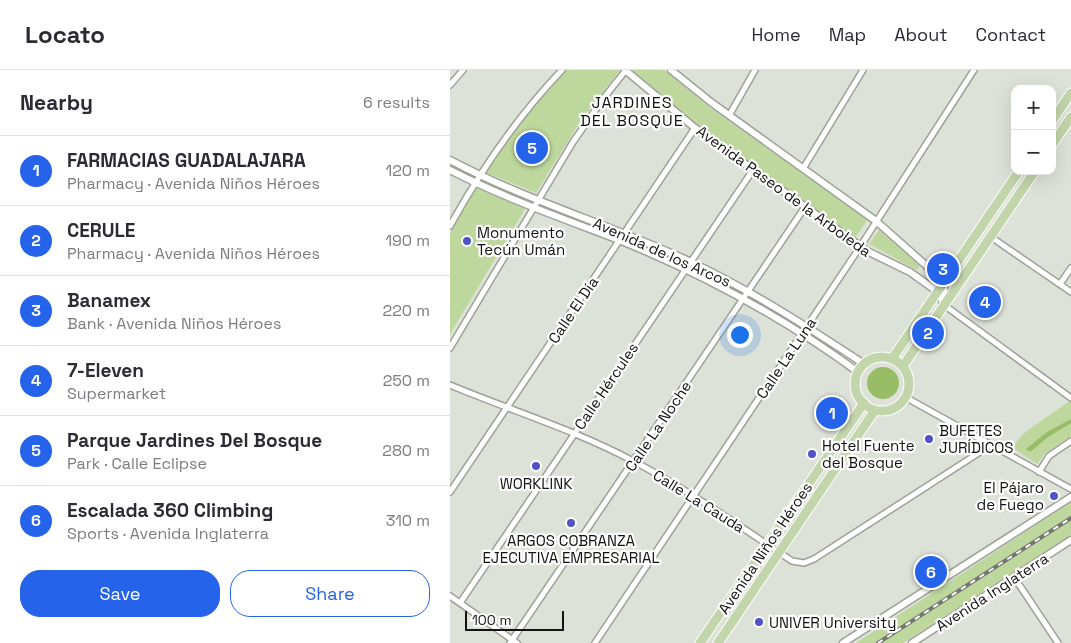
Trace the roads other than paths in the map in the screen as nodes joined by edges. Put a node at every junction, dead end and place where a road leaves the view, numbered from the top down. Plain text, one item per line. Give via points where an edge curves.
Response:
1 (463, 70) edge
2 (562, 70) edge
3 (626, 70) edge
4 (671, 70) edge
5 (755, 70) edge
6 (863, 70) edge
7 (974, 70) edge
8 (450, 84) edge
9 (1071, 93) edge
10 (730, 114) junction
11 (1056, 115) edge
12 (1071, 117) edge
13 (695, 128) junction
14 (1056, 139) edge
15 (450, 160) edge
16 (804, 168) junction
17 (450, 170) edge
18 (753, 170) junction
19 (1016, 175) edge
20 (1032, 175) edge
21 (480, 176) junction
22 (475, 183) junction
23 (538, 200) junction
24 (805, 207) junction
25 (534, 209) junction
26 (876, 221) junction
27 (450, 226) edge
28 (624, 233) junction
29 (990, 237) junction
30 (619, 241) junction
31 (860, 247) junction
32 (690, 262) junction
33 (1071, 268) edge
34 (685, 269) junction
35 (943, 284) junction
36 (1060, 284) junction
37 (748, 291) junction
38 (938, 292) junction
39 (1071, 292) edge
40 (744, 299) junction
41 (944, 305) junction
42 (807, 326) junction
43 (802, 334) junction
44 (450, 348) edge
45 (892, 358) junction
46 (903, 366) junction
47 (861, 368) junction
48 (450, 385) edge
49 (906, 397) junction
50 (1071, 398) edge
51 (864, 403) junction
52 (507, 407) junction
53 (875, 410) junction
54 (574, 433) junction
55 (1071, 441) edge
56 (991, 445) junction
57 (634, 462) junction
58 (1039, 472) junction
59 (450, 492) edge
60 (1071, 492) edge
61 (694, 495) junction
62 (1071, 541) edge
63 (768, 545) junction
64 (779, 552) junction
65 (1014, 577) junction
66 (450, 596) edge
67 (460, 603) junction
68 (513, 642) edge
69 (917, 642) edge
70 (595, 643) edge
71 (700, 643) edge
72 (718, 643) edge
73 (843, 643) edge
74 (1058, 643) edge

1 - 8 street
2 - 21 street via 519,120
3 - 13 street, Avenida Paseo de la Arboleda
3 - 23 street via 573,142
4 - 10 street, Avenida Paseo de la Arboleda
5 - 10 street
6 - 16 street
7 - 26 street, Calle La Luna
9 - 11 main road
10 - 16 street, Avenida Paseo de la Arboleda
12 - 14 main road
13 - 18 street, Avenida Paseo de la Arboleda
13 - 28 street, Calle El Día
15 - 21 street, Avenida de los Arcos
16 - 26 street, Avenida Paseo de la Arboleda
17 - 22 street, Avenida de los Arcos
18 - 24 street, Avenida Paseo de la Arboleda
18 - 32 street, Calle Hércules
19 - 35 main road
20 - 29 main road
21 - 22 street
21 - 23 street, Avenida de los Arcos
22 - 25 street, Avenida de los Arcos
22 - 27 street
23 - 25 street
23 - 28 street, Avenida de los Arcos
24 - 31 street, Avenida Paseo de la Arboleda
24 - 37 street, Calle La Noche
25 - 30 street, Avenida de los Arcos
25 - 44 street
26 - 31 street, Calle La Luna
26 - 35 street, Avenida Paseo de la Arboleda
28 - 30 street, Calle El Día
28 - 32 street, Avenida de los Arcos
29 - 36 street
29 - 41 main road
30 - 34 street, Avenida de los Arcos
30 - 52 street, Calle El Día
31 - 38 street, Avenida Paseo de la Arboleda via 910,272
31 - 42 street, Calle La Luna
32 - 34 street, Calle Hércules
32 - 37 street, Avenida de los Arcos
33 - 36 street
34 - 40 street, Avenida de los Arcos
34 - 54 street, Calle Hércules
35 - 38 main road
35 - 41 street
36 - 39 street
37 - 40 street, Calle La Noche
37 - 42 street, Avenida de los Arcos
38 - 41 street, Avenida Paseo de la Arboleda
38 - 45 main road
40 - 43 street, Avenida de los Arcos
40 - 57 street, Calle La Noche
41 - 46 main road
41 - 50 street, Avenida Paseo de la Arboleda
42 - 43 street, Calle La Luna
42 - 47 street, Avenida de los Arcos
43 - 47 street, Avenida de los Arcos
43 - 61 street, Calle La Luna
45 - 46 main road
45 - 47 main road via 880,357
46 - 49 main road via 909,383
47 - 51 main road via 856,387
48 - 52 street, Calle La Cauda
49 - 53 main road via 896,407
49 - 56 street
51 - 53 main road
51 - 63 main road, Avenida Niños Héroes
52 - 54 street, Calle La Cauda
52 - 59 street, Calle El Día
53 - 64 main road, Avenida Niños Héroes
54 - 57 street, Calle La Cauda
54 - 67 street, Calle Hércules
55 - 58 street via 1049,456
56 - 58 street
56 - 64 street, Calle La Cauda via 814,559 798,562
57 - 61 street, Calle La Cauda
57 - 68 street, Calle La Noche
58 - 60 street
60 - 73 street
61 - 63 street, Calle La Cauda
61 - 70 street, Calle La Luna
62 - 65 street, Avenida Inglaterra
63 - 64 street, Calle La Cauda
63 - 71 main road, Avenida Niños Héroes
64 - 72 main road, Avenida Niños Héroes
65 - 69 street, Avenida Inglaterra
65 - 74 street
66 - 67 street
67 - 68 street

